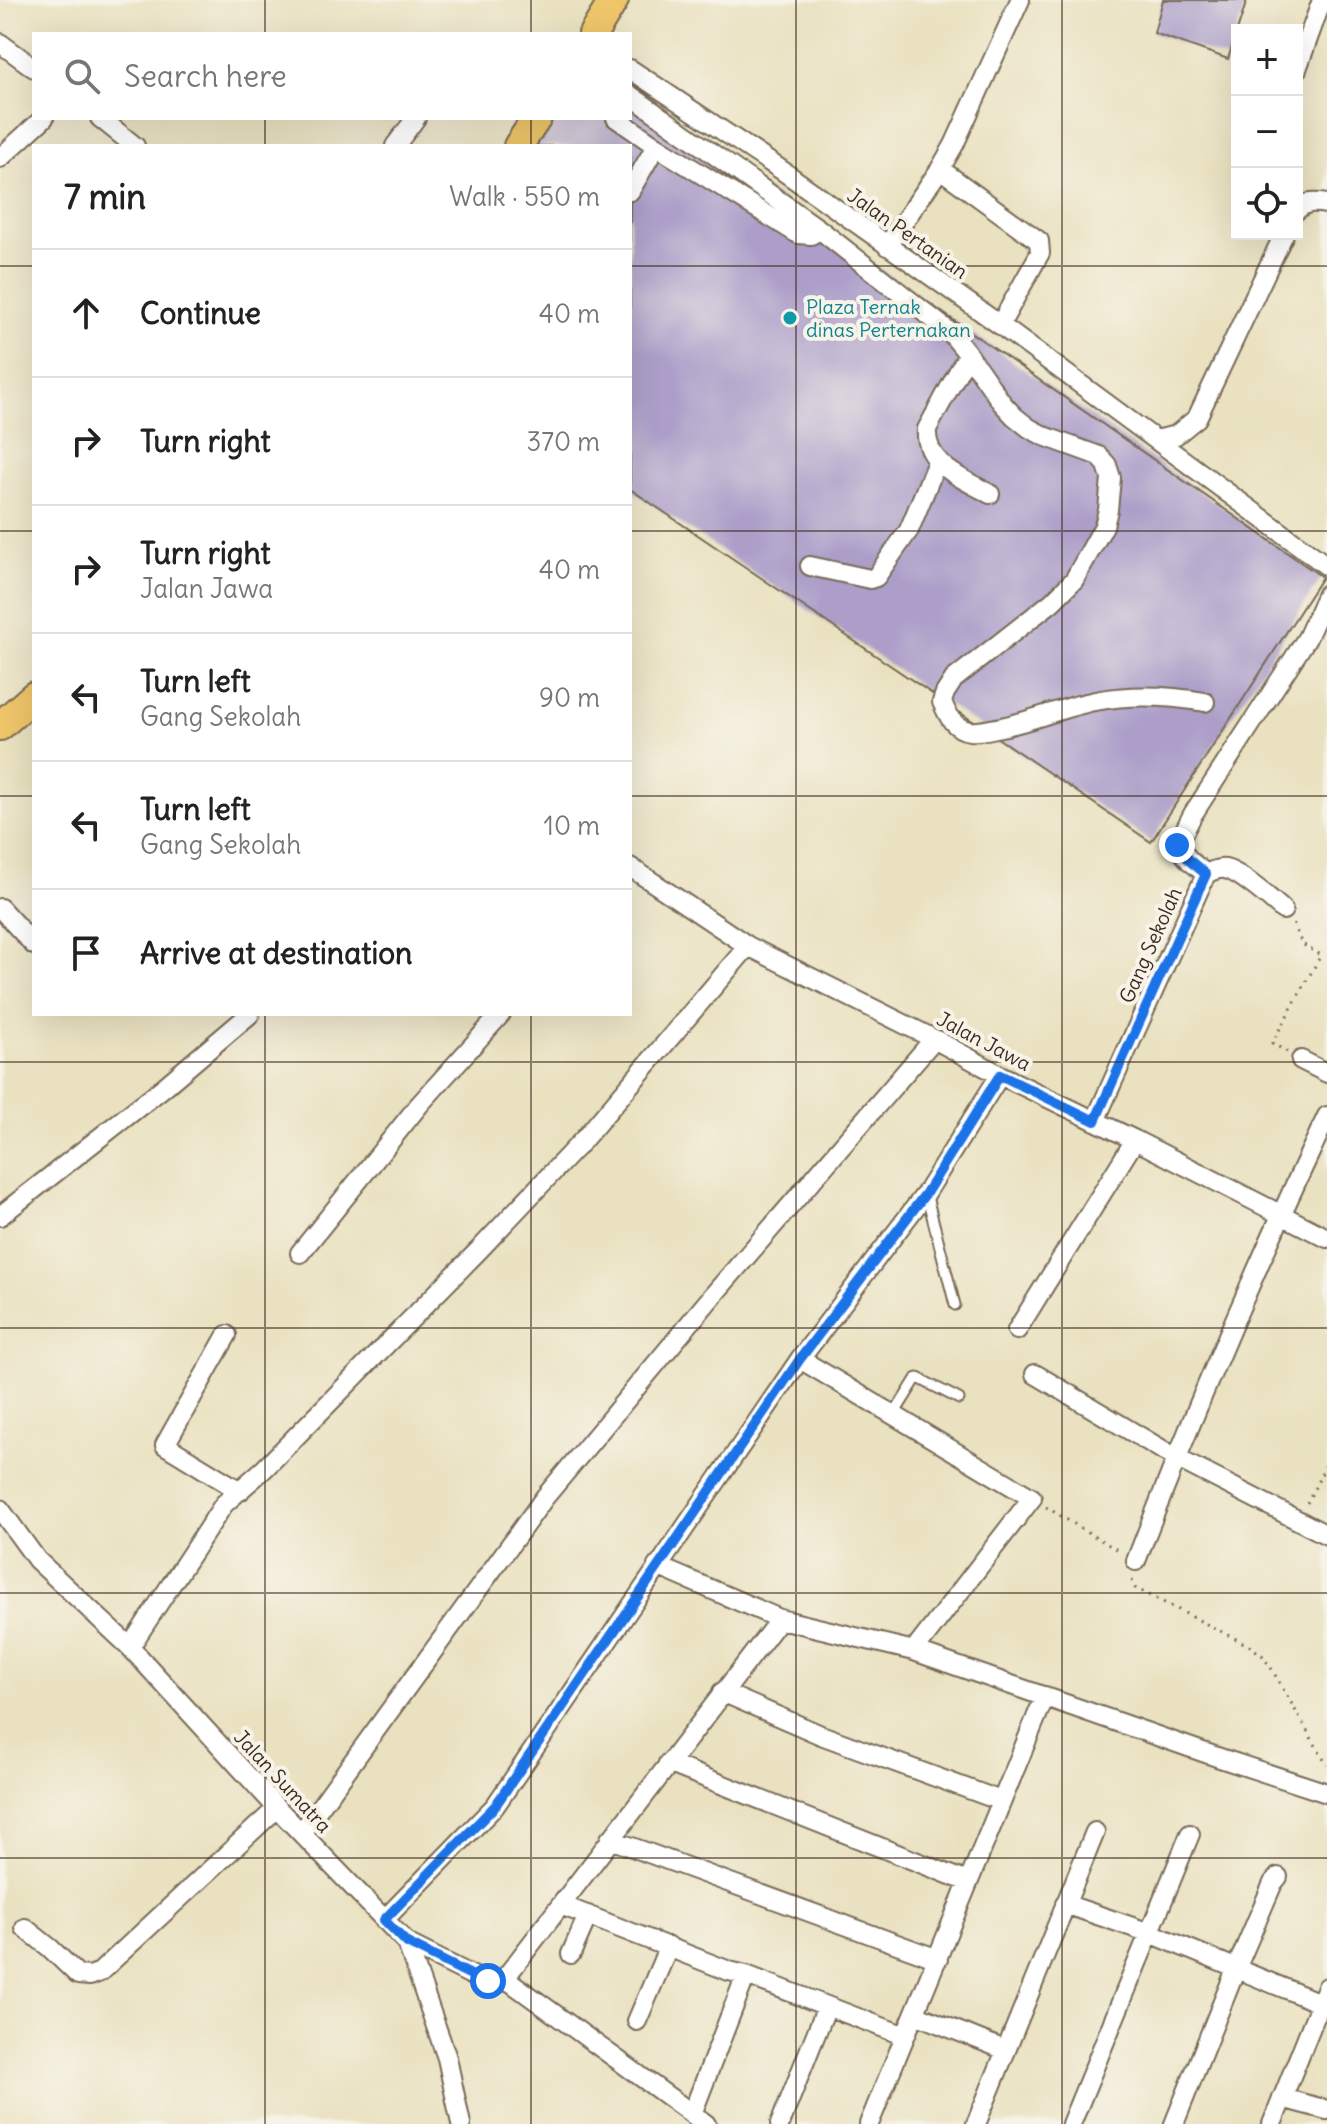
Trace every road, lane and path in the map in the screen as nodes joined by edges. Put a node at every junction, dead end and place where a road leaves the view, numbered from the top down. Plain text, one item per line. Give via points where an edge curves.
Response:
1 (614, 0) edge
2 (1020, 0) edge
3 (1322, 0) edge
4 (594, 32) edge
5 (0, 43) edge
6 (1303, 52) edge
7 (32, 67) edge
8 (632, 70) edge
9 (632, 96) edge
10 (42, 120) edge
11 (102, 120) edge
12 (414, 120) edge
13 (536, 120) edge
14 (619, 120) edge
15 (132, 144) edge
16 (396, 144) edge
17 (519, 144) edge
18 (656, 146) junction
19 (0, 158) edge
20 (940, 169) junction
21 (632, 188) edge
22 (1327, 204) edge
23 (1303, 205) edge
24 (819, 229) junction
25 (1281, 240) edge
26 (887, 246) junction
27 (1000, 325) junction
28 (968, 354) junction
29 (1157, 440) junction
30 (937, 462) junction
31 (990, 494) dead end
32 (810, 566) dead end
33 (1327, 566) edge
34 (1327, 594) edge
35 (32, 698) edge
36 (1205, 702) dead end
37 (0, 726) edge
38 (632, 870) edge
39 (1206, 874) junction
40 (0, 908) edge
41 (1283, 910) joint
42 (32, 943) edge
43 (748, 946) junction
44 (248, 1016) edge
45 (499, 1016) edge
46 (934, 1039) junction
47 (1301, 1060) joint
48 (1327, 1073) edge
49 (1000, 1075) junction
50 (1327, 1116) edge
51 (1095, 1121) junction
52 (1135, 1140) junction
53 (926, 1193) junction
54 (1281, 1215) junction
55 (0, 1216) edge
56 (1327, 1238) edge
57 (300, 1253) dead end
58 (955, 1305) dead end
59 (1017, 1330) dead end
60 (227, 1335) dead end
61 (800, 1359) junction
62 (1035, 1374) dead end
63 (959, 1399) dead end
64 (893, 1416) junction
65 (1176, 1458) junction
66 (1327, 1463) edge
67 (240, 1491) junction
68 (1032, 1498) junction
69 (0, 1509) edge
70 (1298, 1520) junction
71 (1327, 1535) edge
72 (1136, 1561) junction
73 (657, 1566) junction
74 (780, 1619) junction
75 (130, 1647) junction
76 (914, 1651) junction
77 (722, 1692) junction
78 (1045, 1696) junction
79 (668, 1763) junction
80 (1327, 1765) edge
81 (1327, 1793) edge
82 (1001, 1801) junction
83 (277, 1808) junction
84 (1095, 1832) dead end
85 (301, 1833) junction
86 (1190, 1834) dead end
87 (610, 1839) junction
88 (1278, 1877) dead end
89 (968, 1882) junction
90 (1065, 1904) junction
91 (561, 1905) junction
92 (588, 1915) junction
93 (384, 1920) junction
94 (25, 1928) dead end
95 (1150, 1933) junction
96 (407, 1943) junction
97 (669, 1946) junction
98 (571, 1954) dead end
99 (938, 1959) junction
100 (1236, 1969) junction
101 (746, 1975) junction
102 (505, 1978) junction
103 (1323, 1995) edge
104 (827, 2006) junction
105 (915, 2014) junction
106 (637, 2021) dead end
107 (905, 2036) junction
108 (1005, 2050) junction
109 (1282, 2098) junction
110 (1327, 2110) edge
111 (699, 2119) edge
112 (461, 2124) edge
113 (780, 2124) edge
114 (869, 2124) edge
115 (976, 2124) edge
116 (1071, 2124) edge
117 (1174, 2124) edge
118 (1272, 2124) edge

1 - 4 main road
2 - 20 street
3 - 6 street
5 - 7 street
8 - 26 street, Jalan Pertanian
9 - 24 street
10 - 19 street
11 - 15 street
12 - 16 street
13 - 17 main road
14 - 18 street
18 - 21 street
18 - 24 street via 798,234
20 - 26 street
20 - 27 street via 1041,244
22 - 23 street
24 - 28 street via 951,333
25 - 29 street via 1197,418 1176,435
26 - 27 street, Jalan Pertanian
27 - 29 street, Jalan Pertanian
28 - 30 street via 927,429
28 - 36 street via 1014,416 1044,436 1099,456 1111,478 1104,526 1074,580 954,679 942,702 948,716 969,731 1026,722 1105,699 1164,696
29 - 33 street, Jalan Pertanian
30 - 31 street
30 - 32 street via 909,530 876,577
34 - 39 street, Gang Sekolah via 1307,638 1177,845
35 - 37 main road
38 - 43 street, Jalan Jawa
39 - 41 street via 1228,870
39 - 51 street, Gang Sekolah
40 - 42 street
41 - 47 path via 1302,944 1321,955 1272,1043
43 - 46 street, Jalan Jawa
43 - 67 street via 584,1139
44 - 55 street
45 - 57 street via 419,1105
46 - 49 street, Jalan Jawa
46 - 85 street via 545,1497
47 - 48 street
49 - 51 street, Jalan Jawa
49 - 53 street
50 - 54 street
51 - 52 street, Jalan Jawa
52 - 54 street, Jalan Jawa
52 - 59 street
53 - 58 lane
53 - 61 street
54 - 56 street, Jalan Jawa
54 - 65 street
60 - 67 street via 165,1445
61 - 64 street
61 - 73 street
62 - 65 street
63 - 64 lane via 918,1378
64 - 68 street
65 - 70 street
65 - 72 street
66 - 70 path
67 - 75 street via 224,1504
68 - 72 path
68 - 76 street
69 - 75 street, Jalan Sumatra via 37,1560
70 - 71 street
72 - 80 path via 1135,1588 1262,1655
73 - 74 street
73 - 93 street via 495,1806
74 - 76 street
74 - 77 street
75 - 83 street, Jalan Sumatra
76 - 78 street
77 - 79 street
77 - 82 street via 821,1735
78 - 81 street
78 - 82 street
79 - 87 street
79 - 89 street
82 - 89 street
83 - 85 street, Jalan Sumatra
83 - 94 street via 100,1972 78,1975
84 - 90 street
85 - 93 street, Jalan Sumatra
86 - 95 street
87 - 91 street
87 - 99 street
88 - 100 street
89 - 99 street
90 - 95 street
90 - 108 street
91 - 92 street
91 - 102 street
92 - 97 street
92 - 98 street
93 - 96 street, Jalan Sumatra
95 - 100 street
95 - 116 street
96 - 102 street via 477,1978 497,1983
96 - 112 street, Jalan Sumatra via 447,2058
97 - 101 street
97 - 106 street
99 - 105 street
100 - 103 street
100 - 117 street
101 - 104 street
101 - 111 street
102 - 111 street
103 - 109 street
104 - 107 street
104 - 113 street
105 - 107 street
105 - 108 street
107 - 114 street
108 - 115 street
109 - 110 street
109 - 118 street

